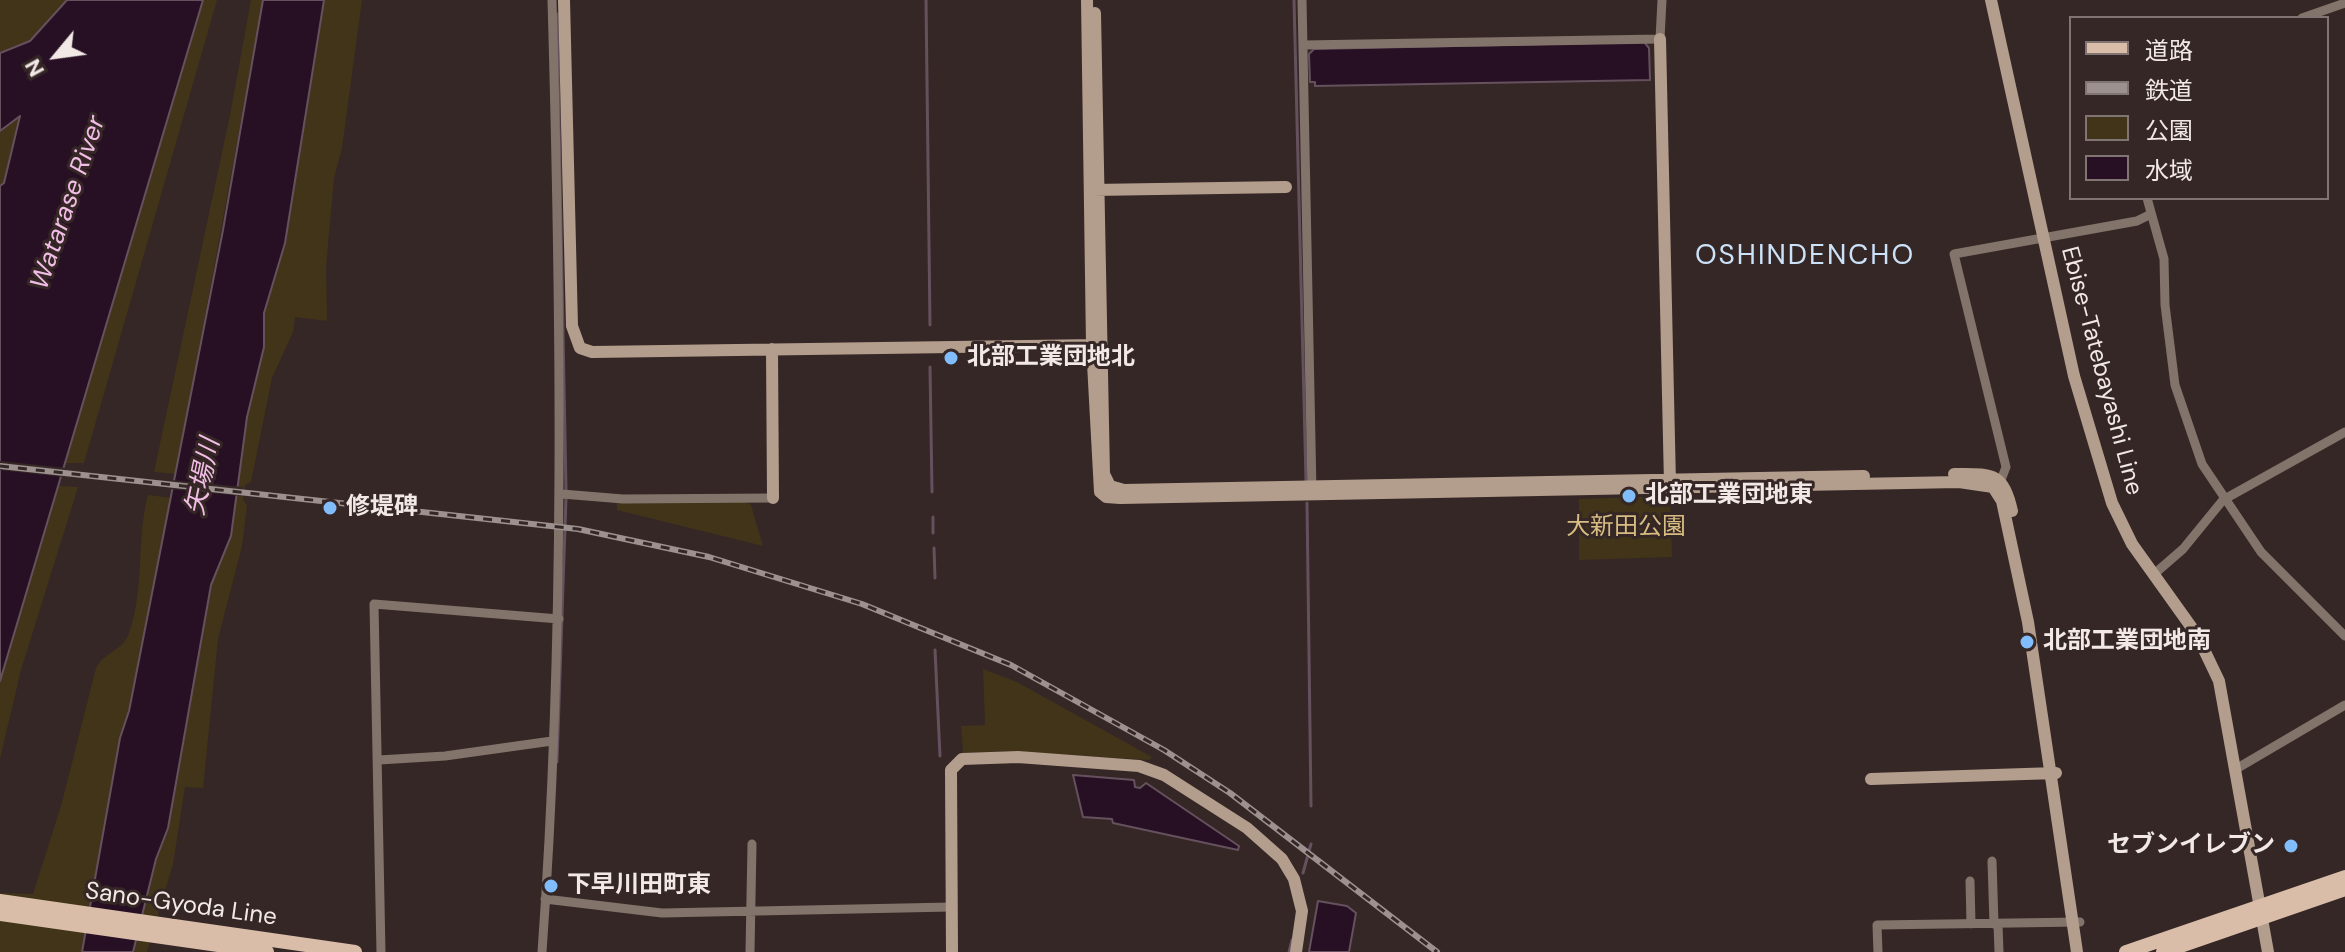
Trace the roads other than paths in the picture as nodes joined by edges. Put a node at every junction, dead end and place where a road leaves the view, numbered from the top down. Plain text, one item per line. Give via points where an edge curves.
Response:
1 (552, 0) edge
2 (564, 0) edge
3 (1087, 0) edge
4 (1095, 0) edge
5 (1302, 0) edge
6 (1662, 0) edge
7 (1991, 0) edge
8 (2345, 3) edge
9 (2308, 16) edge
10 (1660, 39) junction
11 (1303, 45) junction
12 (1286, 187) dead end
13 (1094, 190) junction
14 (2148, 200) edge
15 (2151, 214) junction
16 (2043, 240) junction
17 (1097, 345) junction
18 (580, 348) junction
19 (772, 349) junction
20 (562, 354) junction
21 (2345, 432) edge
22 (2001, 480) junction
23 (1670, 484) junction
24 (1312, 490) junction
25 (562, 494) junction
26 (773, 498) joint
27 (2223, 500) junction
28 (2153, 575) junction
29 (559, 619) junction
30 (2345, 636) edge
31 (2345, 705) edge
32 (552, 741) junction
33 (379, 760) junction
34 (2236, 769) junction
35 (2055, 773) junction
36 (1871, 779) dead end
37 (752, 844) dead end
38 (1992, 861) dead end
39 (2345, 877) edge
40 (1970, 881) dead end
41 (2345, 889) edge
42 (545, 899) junction
43 (0, 901) edge
44 (951, 907) junction
45 (748, 910) junction
46 (2262, 912) junction
47 (0, 914) edge
48 (2076, 922) junction
49 (1971, 924) junction
50 (1996, 924) junction
51 (267, 952) edge
52 (355, 952) edge
53 (381, 952) edge
54 (542, 952) edge
55 (750, 952) edge
56 (952, 952) edge
57 (1296, 952) edge
58 (1878, 952) edge
59 (1999, 952) edge
60 (2077, 952) edge
61 (2085, 952) edge
62 (2126, 952) edge
63 (2163, 952) edge
64 (2268, 952) edge

1 - 20 street
2 - 18 street via 572,326
3 - 13 street
4 - 13 street
5 - 11 street
6 - 10 street
7 - 16 street, Ebise-Tatebayashi Line
8 - 9 street
10 - 11 street
10 - 23 street
11 - 24 street
12 - 13 street
13 - 17 street
14 - 15 street
15 - 16 street
15 - 27 street via 2164,259 2175,385 2202,464
16 - 22 street via 1954,254 2006,467
16 - 28 street, Ebise-Tatebayashi Line via 2074,376 2112,503
17 - 19 street
17 - 24 street via 1097,483 1106,497
18 - 19 street
18 - 20 street
19 - 26 street
20 - 25 street
21 - 27 street
22 - 23 street via 1982,474
22 - 35 street via 2036,621
23 - 24 street
23 - 35 street via 1959,482 1993,487 2002,501
25 - 26 street
25 - 29 street
27 - 28 street via 2183,549
27 - 30 street via 2270,561
28 - 34 street, Ebise-Tatebayashi Line via 2214,666
29 - 32 street
29 - 33 street via 374,604
31 - 34 street
32 - 33 street
32 - 42 street
33 - 53 street
34 - 46 street, Ebise-Tatebayashi Line
35 - 36 street
35 - 48 street
37 - 45 street
38 - 50 street
39 - 46 main road
40 - 49 street
41 - 46 main road
42 - 45 street via 662,913
42 - 54 street
43 - 52 main road, Sano-Gyoda Line
44 - 45 street
44 - 56 street
44 - 57 street via 951,770 957,761 1018,757 1139,766 1207,801 1282,859 1301,902
45 - 55 street
46 - 62 main road
46 - 63 main road
46 - 64 street, Ebise-Tatebayashi Line
47 - 51 main road, Sano-Gyoda Line
48 - 50 street
48 - 60 street
48 - 61 street
49 - 50 street
49 - 58 street via 1877,925
50 - 59 street

